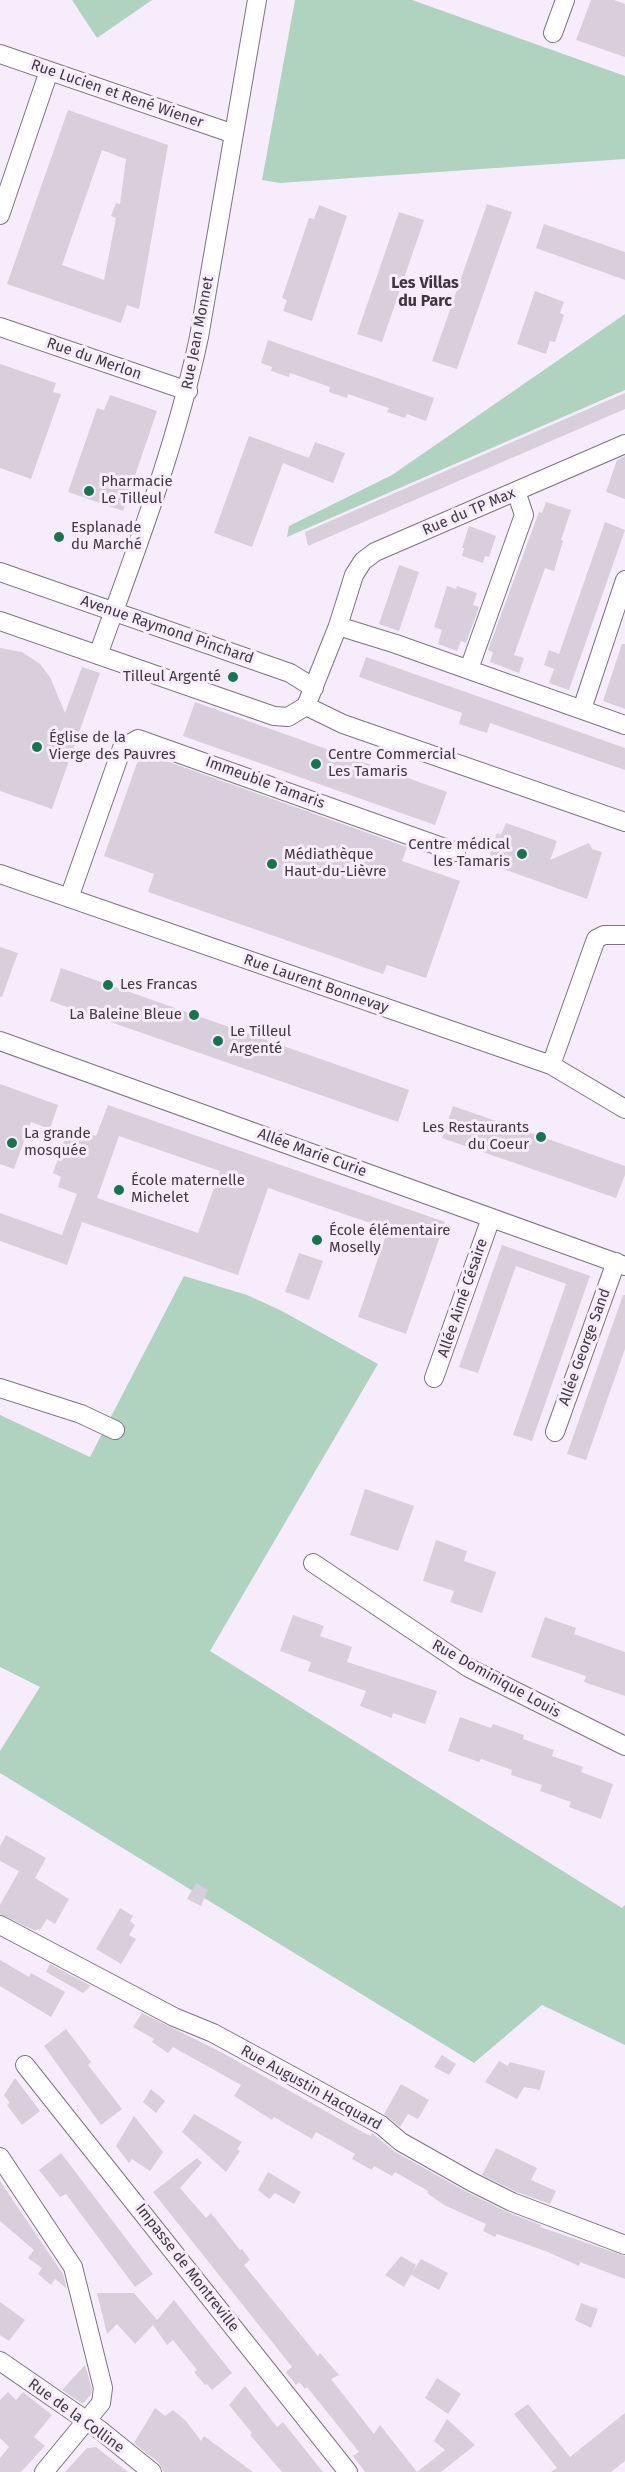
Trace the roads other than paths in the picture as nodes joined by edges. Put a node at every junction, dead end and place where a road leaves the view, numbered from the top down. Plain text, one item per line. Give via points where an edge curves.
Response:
1 (258, 0) edge
2 (565, 0) edge
3 (553, 33) dead end
4 (0, 54) edge
5 (49, 71) junction
6 (234, 134) junction
7 (0, 215) edge
8 (0, 327) edge
9 (188, 391) junction
10 (625, 444) edge
11 (516, 491) junction
12 (0, 572) edge
13 (625, 580) edge
14 (113, 611) junction
15 (341, 618) junction
16 (0, 621) edge
17 (98, 655) junction
18 (469, 669) junction
19 (314, 688) junction
20 (306, 706) junction
21 (582, 709) junction
22 (625, 724) edge
23 (625, 822) edge
24 (456, 852) dead end
25 (0, 874) edge
26 (69, 898) junction
27 (625, 935) edge
28 (0, 1041) edge
29 (551, 1065) junction
30 (625, 1109) edge
31 (491, 1218) junction
32 (620, 1264) edge
33 (434, 1378) dead end
34 (0, 1388) edge
35 (115, 1430) dead end
36 (555, 1432) dead end
37 (313, 1563) dead end
38 (625, 1746) edge
39 (0, 1924) edge
40 (25, 2065) dead end
41 (0, 2157) edge
42 (625, 2245) edge
43 (0, 2361) edge
44 (87, 2421) junction
45 (44, 2472) edge
46 (152, 2472) edge
47 (348, 2472) edge

1 - 6 street, Rue Jean Monnet
2 - 3 street
4 - 5 street, Rue Lucien et René Wiener
5 - 6 street, Rue Lucien et René Wiener
5 - 7 street
6 - 9 street, Rue Jean Monnet
8 - 9 street, Rue du Merlon
9 - 14 street, Rue Jean Monnet
10 - 11 street, Rue du TP Max
11 - 15 street, Rue du TP Max via 375,552 354,575
11 - 18 street via 524,515
12 - 14 street, Avenue Raymond Pinchard
13 - 21 street
14 - 17 street, Rue Jean Monnet
14 - 19 street, Avenue Raymond Pinchard via 290,673
15 - 18 street
15 - 19 street, Rue du TP Max
16 - 17 street
17 - 20 street via 274,716 288,717
18 - 21 street
19 - 20 street
20 - 23 street via 344,724
21 - 22 street
24 - 26 street, Immeuble Tamaris via 138,739 122,748
25 - 26 street, Rue Laurent Bonnevay
26 - 29 street, Rue Laurent Bonnevay
27 - 29 street via 596,939
28 - 31 street, Allée Marie Curie
29 - 30 street, Rue Laurent Bonnevay
31 - 32 street, Allée Marie Curie
31 - 33 street, Allée Aimé Césaire
32 - 36 street, Allée George Sand
34 - 35 street via 81,1414
37 - 38 street, Rue Dominique Louis via 469,1668
39 - 42 street, Rue Augustin Hacquard via 294,2077 472,2182 512,2202
40 - 47 street, Impasse de Montreville
41 - 44 street via 74,2267 103,2388 102,2403
43 - 44 street, Rue de la Colline
44 - 45 street
44 - 46 street, Rue de la Colline

